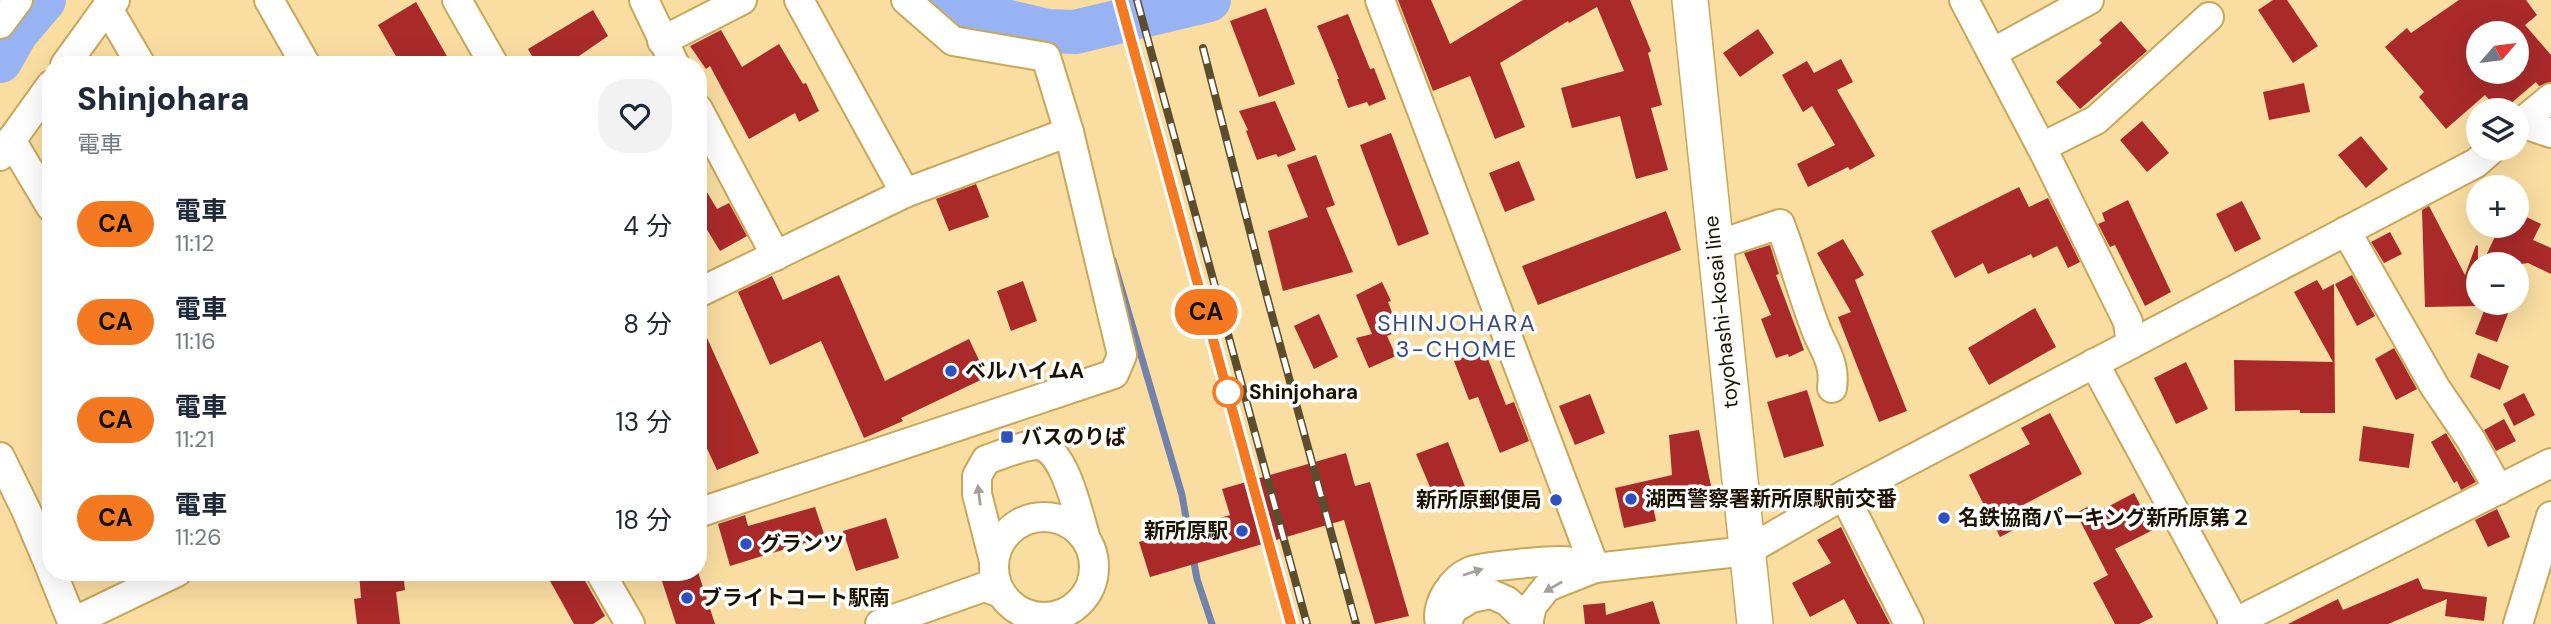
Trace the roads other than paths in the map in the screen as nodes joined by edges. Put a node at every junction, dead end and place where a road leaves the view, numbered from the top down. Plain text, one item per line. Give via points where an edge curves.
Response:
1 (18, 0) edge
2 (269, 0) edge
3 (457, 0) edge
4 (643, 0) edge
5 (742, 0) edge
6 (799, 0) edge
7 (906, 0) edge
8 (1380, 0) edge
9 (1690, 0) edge
10 (1964, 0) edge
11 (2089, 0) edge
12 (111, 3) edge
13 (2209, 17) dead end
14 (0, 24) edge
15 (668, 53) edge
16 (1992, 53) junction
17 (72, 56) edge
18 (137, 56) edge
19 (301, 56) edge
20 (489, 56) edge
21 (42, 98) edge
22 (2551, 98) edge
23 (2529, 117) edge
24 (707, 126) edge
25 (2529, 127) edge
26 (1069, 132) junction
27 (2551, 132) edge
28 (2042, 147) junction
29 (6, 148) edge
30 (2478, 161) edge
31 (905, 193) junction
32 (42, 195) edge
33 (2346, 230) junction
34 (1714, 246) junction
35 (776, 256) junction
36 (707, 289) edge
37 (2131, 344) junction
38 (2094, 363) junction
39 (1832, 388) dead end
40 (0, 457) edge
41 (2551, 463) edge
42 (2499, 490) junction
43 (1844, 495) junction
44 (707, 510) edge
45 (2551, 516) edge
46 (1085, 536) junction
47 (42, 548) edge
48 (1747, 551) junction
49 (1595, 568) junction
50 (993, 577) junction
51 (56, 581) edge
52 (605, 581) edge
53 (126, 584) edge
54 (73, 623) edge
55 (1528, 623) edge
56 (2233, 623) edge
57 (630, 624) edge
58 (880, 624) edge
59 (1440, 624) edge
60 (1446, 624) edge
61 (1755, 624) edge
62 (1909, 624) edge
63 (2518, 624) edge

1 - 14 street
2 - 19 street
3 - 20 street
4 - 15 street
5 - 15 street
6 - 31 street
7 - 26 street via 953,41 1046,57
8 - 49 street
9 - 34 main road, toyohashi-kosai line
10 - 16 street
11 - 16 street
12 - 17 street
12 - 18 street
13 - 28 street via 2096,120
16 - 28 street
21 - 29 street
22 - 23 street
24 - 35 street
25 - 27 street
26 - 31 street
26 - 44 street via 1122,355 1114,374
28 - 37 street via 2128,322
29 - 32 street
30 - 33 street
31 - 35 street
33 - 37 street
33 - 42 street
34 - 39 street via 1780,224 1815,329 1829,353
34 - 48 main road, toyohashi-kosai line
35 - 36 street
37 - 38 street
38 - 43 street
38 - 56 street
40 - 47 street
41 - 42 street
42 - 56 street
43 - 48 street
43 - 62 street
45 - 63 street
46 - 50 street via 1056,517 1022,521 998,545
46 - 50 street via 1093,552 1092,584 1084,598 1058,616 1041,618 1019,610
50 -> 46 street via 977,494 986,460 1036,444 1050,450 1062,465
48 - 49 street
48 - 61 main road, toyohashi-kosai line
49 -> 55 street via 1547,587 1532,606
59 -> 49 street via 1444,597 1456,580 1473,570 1564,561
50 - 58 street
51 - 54 street
52 - 57 street
53 - 54 street
55 - 60 street via 1507,601 1492,594 1471,598 1453,609

